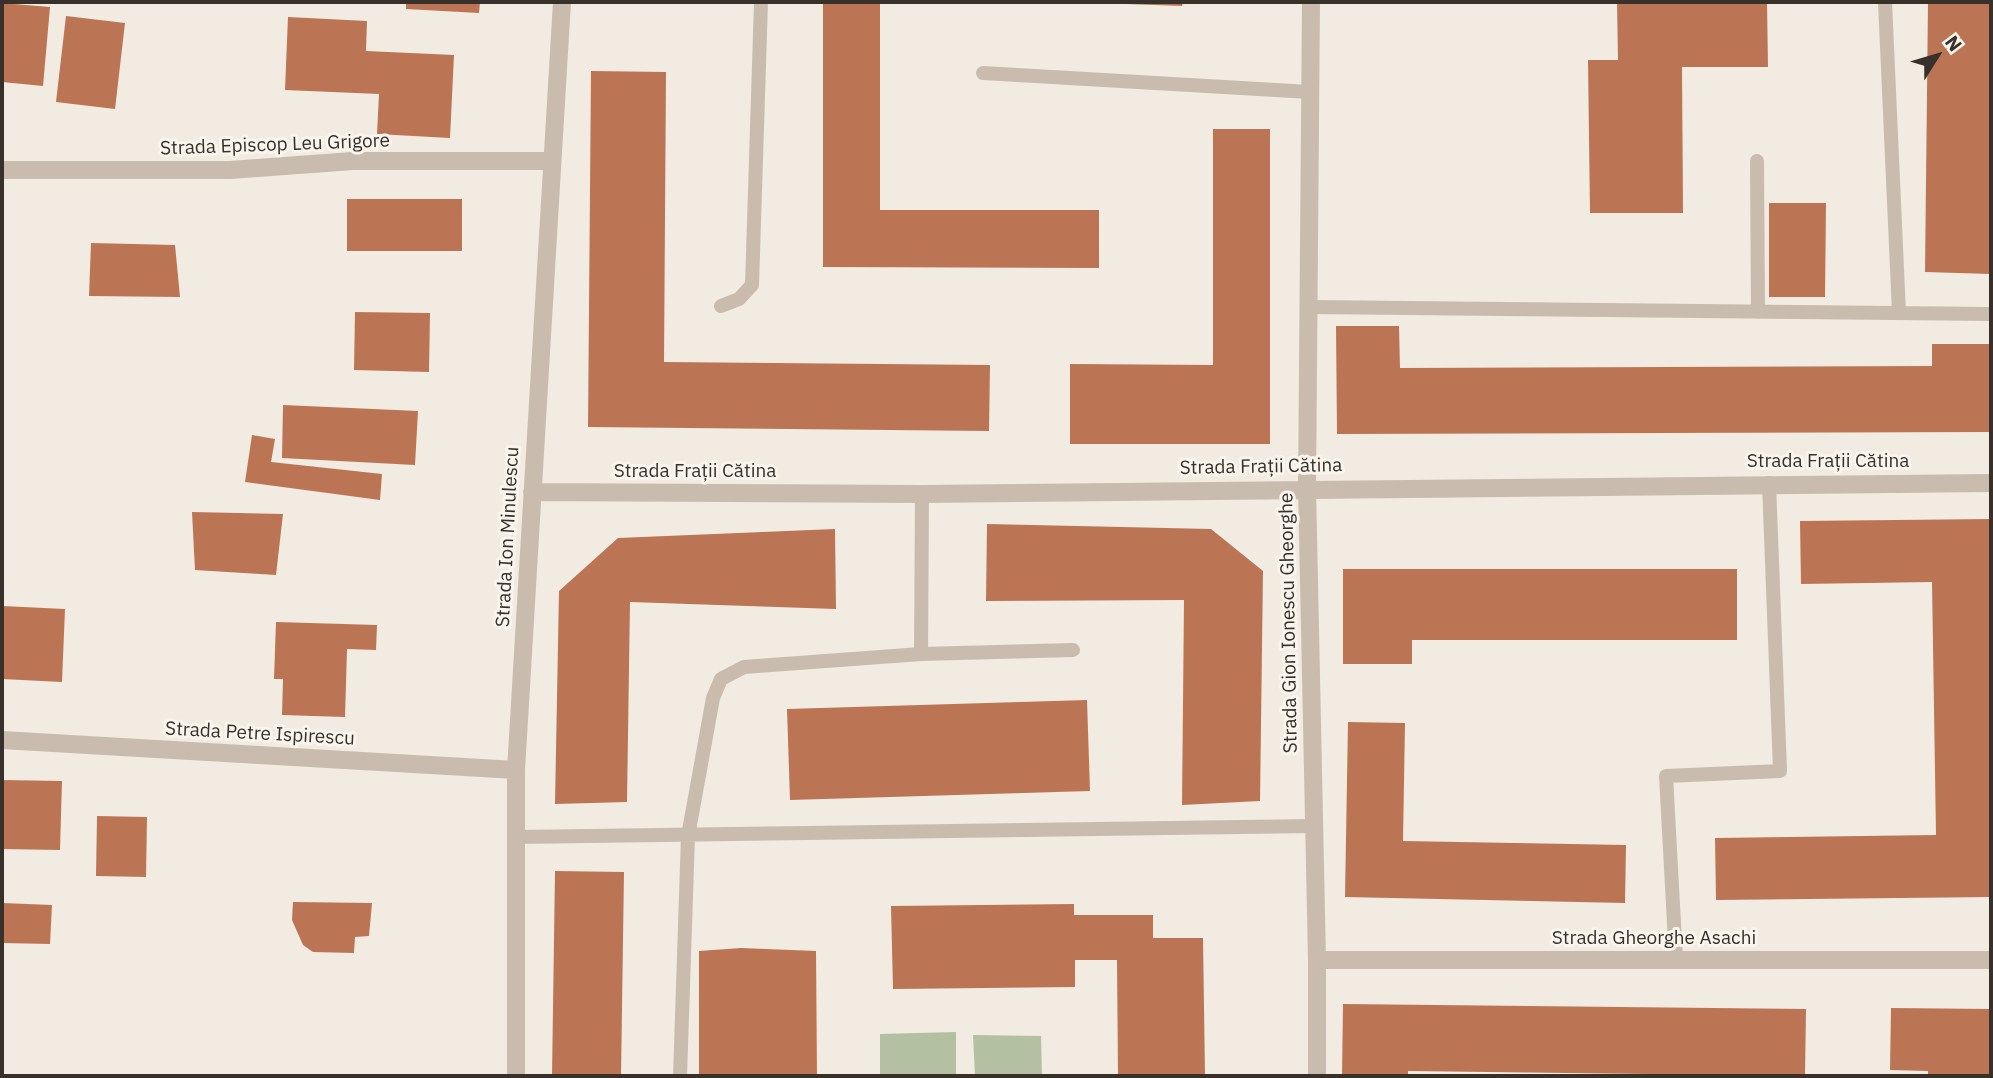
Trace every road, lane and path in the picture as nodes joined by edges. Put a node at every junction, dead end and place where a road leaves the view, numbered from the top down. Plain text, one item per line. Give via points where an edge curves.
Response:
1 (562, 2) edge
2 (761, 2) edge
3 (1311, 2) edge
4 (1885, 2) edge
5 (983, 73) dead end
6 (1310, 92) junction
7 (1757, 160) dead end
8 (551, 161) junction
9 (2, 170) edge
10 (721, 306) dead end
11 (1308, 307) junction
12 (1759, 312) junction
13 (1899, 313) junction
14 (1991, 314) edge
15 (1769, 483) junction
16 (1991, 483) edge
17 (1307, 488) junction
18 (532, 492) junction
19 (922, 494) junction
20 (1073, 650) dead end
21 (922, 654) junction
22 (2, 740) edge
23 (516, 770) junction
24 (1313, 826) junction
25 (688, 836) junction
26 (516, 837) junction
27 (1317, 960) junction
28 (1676, 960) junction
29 (1991, 960) edge
30 (516, 1076) edge
31 (680, 1076) edge
32 (1317, 1076) edge

1 - 8 street, Strada Ion Minulescu
2 - 10 lane via 752,285 738,299
3 - 6 street, Strada Gion Ionescu Gheorghe
4 - 13 lane
5 - 6 lane
6 - 11 street, Strada Gion Ionescu Gheorghe
7 - 12 lane
8 - 9 street, Strada Episcop Leu Grigore via 353,161 230,170
8 - 18 street, Strada Ion Minulescu
11 - 12 lane
11 - 17 street, Strada Gion Ionescu Gheorghe
12 - 13 lane
13 - 14 lane
15 - 16 street, Strada Frații Cătina
15 - 17 street, Strada Frații Cătina
15 - 28 lane via 1780,771 1666,776
17 - 19 street, Strada Frații Cătina
17 - 24 street, Strada Gion Ionescu Gheorghe
18 - 19 street, Strada Frații Cătina
18 - 23 street, Strada Ion Minulescu
19 - 21 lane
20 - 21 lane
21 - 25 lane via 744,667 721,679 713,698
22 - 23 street, Strada Petre Ispirescu
23 - 26 street, Strada Ion Minulescu
24 - 25 lane
24 - 27 street, Strada Gion Ionescu Gheorghe
25 - 26 lane
25 - 31 lane
26 - 30 street, Strada Ion Minulescu
27 - 28 street, Strada Gheorghe Asachi
27 - 32 street, Strada Gion Ionescu Gheorghe
28 - 29 street, Strada Gheorghe Asachi

